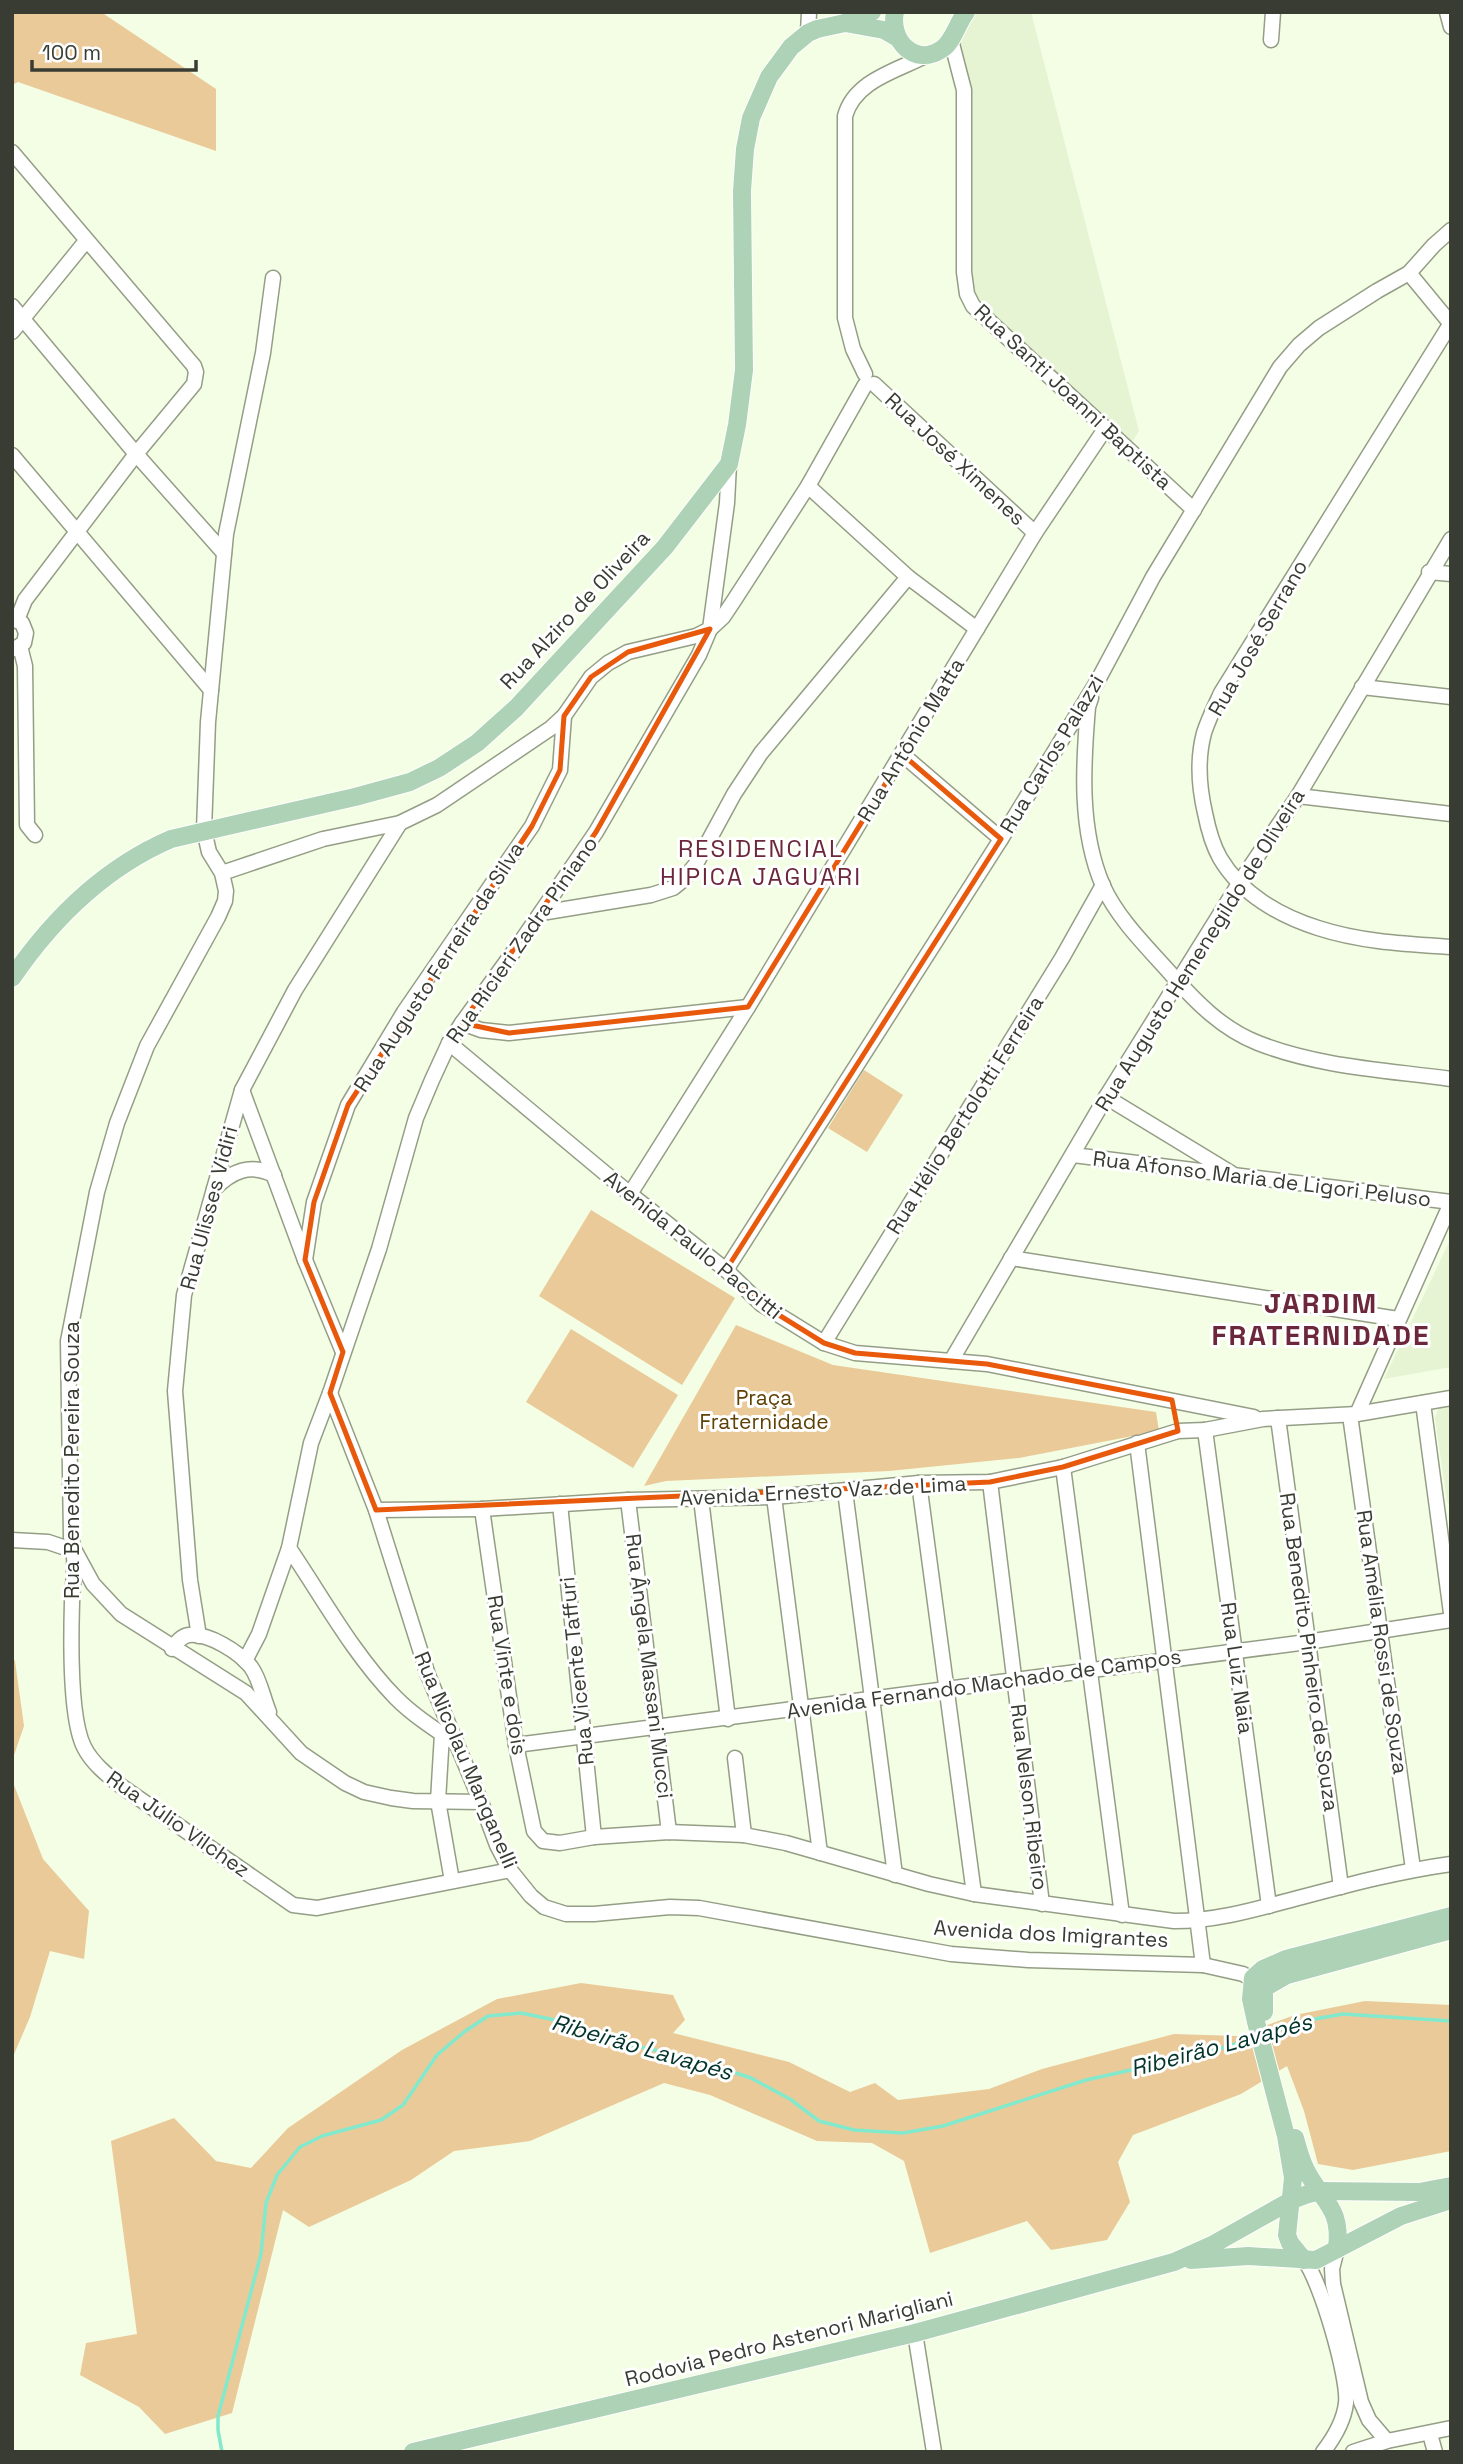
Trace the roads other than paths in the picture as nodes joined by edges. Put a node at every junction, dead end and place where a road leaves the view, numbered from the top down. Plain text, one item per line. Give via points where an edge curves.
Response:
1 (809, 12) edge
2 (872, 12) edge
3 (895, 12) edge
4 (1273, 12) edge
5 (1447, 12) edge
6 (845, 23) junction
7 (956, 23) edge
8 (1451, 27) edge
9 (808, 33) junction
10 (1271, 40) dead end
11 (899, 41) junction
12 (930, 54) junction
13 (958, 68) junction
14 (886, 75) junction
15 (12, 152) edge
16 (1451, 230) edge
17 (86, 240) junction
18 (1409, 273) junction
19 (272, 278) dead end
20 (12, 306) edge
21 (23, 318) junction
22 (1451, 323) edge
23 (12, 332) edge
24 (868, 381) junction
25 (1105, 429) junction
26 (136, 454) junction
27 (12, 455) edge
28 (729, 464) junction
29 (808, 486) junction
30 (1194, 510) junction
31 (77, 533) junction
32 (1035, 533) junction
33 (1451, 538) edge
34 (224, 553) junction
35 (1429, 572) junction
36 (1451, 574) edge
37 (908, 577) junction
38 (15, 620) edge
39 (710, 629) junction
40 (977, 629) junction
41 (16, 648) edge
42 (1097, 682) junction
43 (1362, 687) junction
44 (211, 690) junction
45 (1451, 697) edge
46 (564, 716) junction
47 (902, 755) junction
48 (1298, 796) junction
49 (1451, 814) edge
50 (400, 823) junction
51 (204, 830) junction
52 (35, 835) dead end
53 (1001, 839) junction
54 (222, 873) junction
55 (1240, 882) junction
56 (1103, 885) junction
57 (541, 913) junction
58 (1451, 947) edge
59 (12, 978) edge
60 (1179, 983) junction
61 (748, 1007) junction
62 (462, 1023) junction
63 (449, 1043) junction
64 (1451, 1079) edge
65 (242, 1090) junction
66 (1106, 1097) junction
67 (1073, 1155) junction
68 (274, 1175) junction
69 (1235, 1175) junction
70 (212, 1191) junction
71 (630, 1194) junction
72 (1451, 1202) edge
73 (1011, 1258) junction
74 (304, 1260) junction
75 (726, 1270) junction
76 (1398, 1319) junction
77 (824, 1343) junction
78 (343, 1352) junction
79 (951, 1361) junction
80 (330, 1393) junction
81 (1451, 1398) edge
82 (1172, 1401) junction
83 (1423, 1403) junction
84 (1354, 1415) junction
85 (1278, 1418) junction
86 (1263, 1419) junction
87 (1178, 1430) junction
88 (1205, 1430) junction
89 (1137, 1443) junction
90 (1063, 1467) junction
91 (989, 1482) junction
92 (919, 1483) junction
93 (845, 1491) junction
94 (774, 1497) junction
95 (701, 1499) junction
96 (628, 1500) junction
97 (560, 1504) junction
98 (482, 1509) junction
99 (376, 1510) junction
100 (1446, 1533) edge
101 (12, 1541) edge
102 (289, 1548) junction
103 (75, 1551) junction
104 (1451, 1613) edge
105 (1451, 1620) edge
106 (1381, 1632) junction
107 (199, 1636) junction
108 (1307, 1642) junction
109 (172, 1648) junction
110 (1235, 1651) junction
111 (1163, 1660) junction
112 (245, 1661) junction
113 (1088, 1670) junction
114 (1014, 1680) junction
115 (946, 1689) junction
116 (246, 1693) junction
117 (262, 1696) junction
118 (872, 1699) junction
119 (800, 1709) junction
120 (728, 1719) junction
121 (273, 1720) junction
122 (657, 1727) junction
123 (79, 1729) joint
124 (442, 1734) junction
125 (585, 1736) junction
126 (457, 1744) junction
127 (516, 1745) junction
128 (736, 1758) dead end
129 (438, 1801) junction
130 (481, 1802) junction
131 (669, 1832) junction
132 (744, 1835) junction
133 (594, 1837) junction
134 (820, 1853) junction
135 (1451, 1864) edge
136 (1413, 1869) junction
137 (510, 1870) junction
138 (895, 1875) junction
139 (452, 1881) junction
140 (1340, 1887) junction
141 (974, 1894) junction
142 (1042, 1904) junction
143 (1269, 1906) junction
144 (1122, 1915) junction
145 (1451, 1916) edge
146 (763, 1919) joint
147 (1196, 1921) junction
148 (1451, 1930) edge
149 (1203, 1965) junction
150 (1259, 1983) junction
151 (1268, 2049) junction
152 (1451, 2186) edge
153 (1320, 2191) junction
154 (1292, 2200) junction
155 (1451, 2200) edge
156 (1336, 2249) junction
157 (1304, 2260) junction
158 (1174, 2262) junction
159 (915, 2333) junction
160 (1451, 2428) edge
161 (1430, 2434) junction
162 (1387, 2441) junction
163 (413, 2452) edge
164 (933, 2452) edge
165 (1323, 2452) edge
166 (1353, 2452) edge
167 (1435, 2452) edge

1 - 9 street
2 - 6 main road, Rua Alziro de Oliveira
3 - 11 main road via 893,25
4 - 10 street
5 - 8 street
6 - 9 main road, Rua Alziro de Oliveira
6 - 11 main road, Rua Alziro de Oliveira via 884,30
7 - 12 main road via 944,48
7 - 13 street, Rua Santi Joanni Baptista
9 - 28 main road, Rua Alziro de Oliveira via 769,77 751,118 745,149 744,370
11 - 12 main road, Rua Alziro de Oliveira via 914,53
11 - 14 street via 898,60
12 - 13 street
12 - 14 street
13 - 25 street, Rua Santi Joanni Baptista via 964,90 967,295 979,313
14 - 24 street via 855,94 845,116 845,318
15 - 17 street
16 - 18 street, Rua Carlos Palazzi
17 - 21 street
17 - 26 street via 196,370 194,384
18 - 22 street
18 - 30 street, Rua Carlos Palazzi via 1299,345 1280,367
19 - 34 street, Rua Benedito Pereira Souza via 263,353
20 - 21 street
21 - 23 street
21 - 26 street
22 - 55 street, Rua José Serrano via 1221,694 1204,734 1199,768 1210,837 1220,859
24 - 29 street
24 - 32 street, Rua José Ximenes
25 - 30 street, Rua Santi Joanni Baptista
25 - 32 street, Rua Antônio Matta
26 - 31 street
26 - 34 street
27 - 31 street
28 - 39 street, Rua Ricieri Zadra Piniano
28 - 51 main road, Rua Alziro de Oliveira via 665,547 516,708 477,743 410,782
29 - 37 street
29 - 39 street via 733,602
30 - 42 street, Rua Carlos Palazzi
31 - 38 street
31 - 44 street
32 - 40 street, Rua Antônio Matta
33 - 35 street, Rua Augusto Hemenegildo de Oliveira
34 - 44 street, Rua Benedito Pereira Souza
35 - 36 street
35 - 43 street, Rua Augusto Hemenegildo de Oliveira
37 - 40 street
37 - 57 street via 761,753 683,880 652,895
38 - 41 street via 26,633 24,643
39 - 46 street via 628,652 608,663 590,677
39 - 57 street, Rua Ricieri Zadra Piniano via 596,832
40 - 47 street, Rua Antônio Matta
41 - 52 street via 25,666 27,825
42 - 53 street, Rua Carlos Palazzi
42 - 56 street via 1088,707 1083,766 1086,812
43 - 45 street
43 - 48 street, Rua Augusto Hemenegildo de Oliveira
44 - 51 street, Rua Benedito Pereira Souza
46 - 50 street via 538,739
46 - 74 street, Rua Augusto Ferreira da Silva via 560,770 532,826 404,1012 348,1105 314,1202
47 - 53 street
47 - 61 street, Rua Antônio Matta
48 - 49 street
48 - 55 street, Rua Augusto Hemenegildo de Oliveira
50 - 54 street via 323,839
50 - 65 street, Rua Ulisses Vidiri via 295,990
51 - 54 street, Rua Benedito Pereira Souza via 209,852
51 - 59 main road, Rua Alziro de Oliveira via 171,839 115,868 53,924
53 - 75 street, Rua Carlos Palazzi
54 - 103 street, Rua Benedito Pereira Souza via 226,891 219,917 147,1046 97,1192 68,1341 71,1537
55 - 58 street, Rua José Serrano via 1271,909 1320,929 1371,940
55 - 60 street, Rua Augusto Hemenegildo de Oliveira
56 - 60 street via 1119,913
56 - 77 street, Rua Hélio Bertolotti Ferreira
57 - 62 street, Rua Ricieri Zadra Piniano
60 - 64 street via 1217,1021 1254,1042 1294,1056
60 - 66 street, Rua Augusto Hemenegildo de Oliveira
61 - 62 street via 509,1032
61 - 71 street, Rua Antônio Matta
62 - 63 street, Rua Ricieri Zadra Piniano
63 - 71 street, Avenida Paulo Paccitti
63 - 78 street, Rua Ricieri Zadra Piniano via 416,1118 379,1249
65 - 68 street
65 - 70 street, Rua Ulisses Vidiri
66 - 67 street, Rua Augusto Hemenegildo de Oliveira
66 - 69 street
67 - 69 street, Rua Afonso Maria de Ligori Peluso
67 - 73 street, Rua Augusto Hemenegildo de Oliveira
68 - 70 street via 248,1168
68 - 74 street
69 - 72 street, Rua Afonso Maria de Ligori Peluso
70 - 107 street, Rua Ulisses Vidiri via 184,1295 176,1391 190,1580
71 - 75 street, Avenida Paulo Paccitti
72 - 76 street
73 - 76 street
73 - 79 street, Rua Augusto Hemenegildo de Oliveira
74 - 78 street
75 - 77 street, Avenida Paulo Paccitti via 761,1304
76 - 84 street
77 - 79 street, Avenida Paulo Paccitti via 855,1353
78 - 80 street, Rua Ricieri Zadra Piniano
79 - 82 street, Avenida Paulo Paccitti
80 - 99 street, Rua Nicolau Manganelli
80 - 102 street, Rua Ricieri Zadra Piniano via 311,1443
81 - 83 street
82 - 86 street, Avenida Paulo Paccitti
82 - 87 street
83 - 84 street
83 - 100 street
84 - 85 street
84 - 106 street, Rua Amélia Rossi de Souza
85 - 86 street
85 - 108 street, Rua Benedito Pinheiro de Souza
86 - 88 street, Avenida Ernesto Vaz de Lima
87 - 88 street, Avenida Ernesto Vaz de Lima
87 - 89 street, Avenida Ernesto Vaz de Lima
88 - 110 street, Rua Luiz Naia
89 - 90 street, Avenida Ernesto Vaz de Lima
89 - 111 street
90 - 91 street, Avenida Ernesto Vaz de Lima
90 - 113 street
91 - 92 street, Avenida Ernesto Vaz de Lima
91 - 114 street, Rua Nelson Ribeiro
92 - 93 street, Avenida Ernesto Vaz de Lima
92 - 115 street
93 - 94 street, Avenida Ernesto Vaz de Lima
93 - 118 street
94 - 95 street, Avenida Ernesto Vaz de Lima
94 - 119 street
95 - 96 street, Avenida Ernesto Vaz de Lima
95 - 120 street
96 - 97 street, Avenida Ernesto Vaz de Lima
96 - 122 street, Rua Ângela Massani Mucci
97 - 98 street, Avenida Ernesto Vaz de Lima
97 - 125 street, Rua Vicente Taffuri
98 - 99 street, Avenida Ernesto Vaz de Lima
98 - 127 street, Rua Vinte e dois
99 - 126 street, Rua Nicolau Manganelli via 428,1675
100 - 104 street
101 - 103 street via 48,1542
102 - 112 street, Rua Ricieri Zadra Piniano
102 - 124 street via 375,1673 420,1720
103 - 109 street via 93,1584 121,1615
103 - 123 street, Rua Benedito Pereira Souza via 72,1648
105 - 106 street, Avenida Fernando Machado de Campos
106 - 108 street, Avenida Fernando Machado de Campos
106 - 136 street, Rua Amélia Rossi de Souza
107 - 109 street via 188,1635
107 - 112 street
108 - 110 street, Avenida Fernando Machado de Campos
108 - 140 street, Rua Benedito Pinheiro de Souza
109 - 116 street
110 - 111 street, Avenida Fernando Machado de Campos
110 - 143 street, Rua Luiz Naia
111 - 113 street, Avenida Fernando Machado de Campos
111 - 147 street
112 - 117 street
113 - 114 street, Avenida Fernando Machado de Campos
113 - 144 street
114 - 115 street, Avenida Fernando Machado de Campos
114 - 142 street, Rua Nelson Ribeiro
115 - 118 street, Avenida Fernando Machado de Campos
115 - 141 street
116 - 117 street
116 - 121 street
117 - 121 street
118 - 119 street, Avenida Fernando Machado de Campos
118 - 138 street
119 - 120 street, Avenida Fernando Machado de Campos
119 - 134 street
120 - 122 street, Avenida Fernando Machado de Campos
121 - 129 street via 301,1753 345,1783 391,1798
122 - 125 street, Avenida Fernando Machado de Campos
122 - 131 street, Rua Ângela Massani Mucci
123 - 139 street, Rua Júlio Vilchez via 83,1746 121,1786 293,1905 317,1908
124 - 126 street
124 - 129 street
125 - 127 street, Avenida Fernando Machado de Campos
125 - 133 street, Rua Vicente Taffuri
126 - 130 street, Rua Nicolau Manganelli
127 - 133 street, Rua Vinte e dois via 539,1839 560,1843
128 - 132 street
129 - 130 street
129 - 139 street
130 - 137 street, Rua Nicolau Manganelli
131 - 132 street
131 - 133 street
132 - 134 street
134 - 138 street
135 - 136 street
136 - 140 street
137 - 139 street
137 - 146 street, Rua Nicolau Manganelli via 544,1907 566,1914 670,1907
138 - 141 street
140 - 143 street
141 - 142 street
142 - 144 street
143 - 147 street
144 - 147 street
145 - 150 main road via 1274,1962
146 - 149 street, Avenida dos Imigrantes via 951,1954
147 - 149 street
148 - 150 main road
149 - 150 street, Avenida dos Imigrantes
150 - 151 main road via 1251,1998
151 - 153 main road via 1299,2153
151 - 154 main road via 1293,2178
152 - 153 main road, Rodovia Pedro Astenori Marigliani via 1419,2192
153 - 154 main road, Rodovia Pedro Astenori Marigliani
153 - 156 main road via 1335,2213
154 - 157 main road via 1287,2235
154 - 158 main road, Rodovia Pedro Astenori Marigliani
155 - 156 main road, Rodovia Pedro Astenori Marigliani via 1401,2216
156 - 157 main road, Rodovia Pedro Astenori Marigliani via 1316,2260
156 - 162 street via 1333,2284 1355,2379 1369,2420
157 - 158 main road, Rodovia Pedro Astenori Marigliani via 1248,2256
157 - 165 street via 1319,2287 1346,2404 1334,2438
158 - 159 main road, Rodovia Pedro Astenori Marigliani
159 - 163 main road, Rodovia Pedro Astenori Marigliani
159 - 164 street
160 - 161 street
161 - 162 street
161 - 167 street
162 - 166 street

